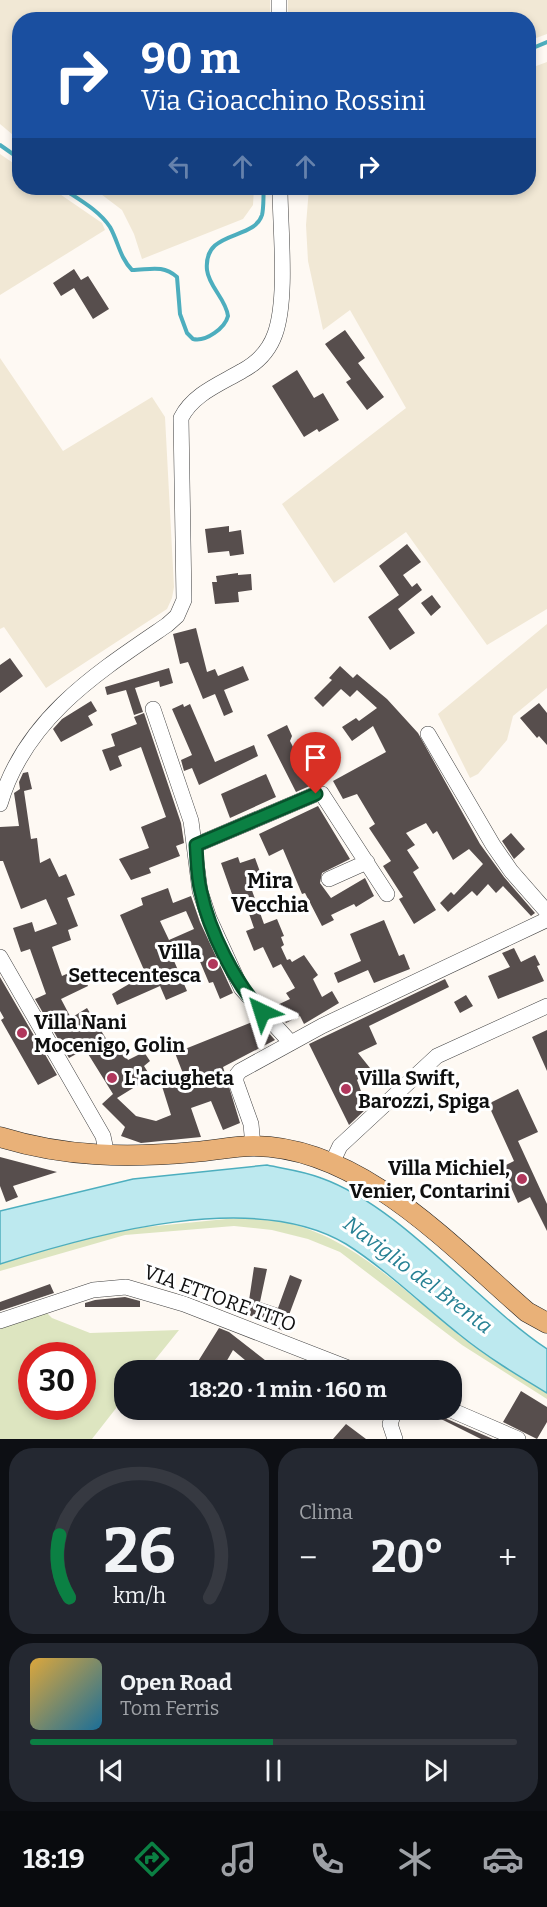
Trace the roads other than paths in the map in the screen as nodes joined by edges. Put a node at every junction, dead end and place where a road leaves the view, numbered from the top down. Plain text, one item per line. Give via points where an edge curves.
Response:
1 (280, 195) edge
2 (153, 709) dead end
3 (428, 734) dead end
4 (0, 804) edge
5 (196, 845) junction
6 (367, 862) junction
7 (329, 879) dead end
8 (387, 894) dead end
9 (547, 912) edge
10 (0, 957) edge
11 (547, 1006) edge
12 (291, 1043) junction
13 (0, 1137) edge
14 (253, 1146) junction
15 (107, 1155) junction
16 (332, 1163) junction
17 (0, 1321) edge
18 (547, 1323) edge
19 (328, 1360) edge
20 (462, 1415) edge
21 (391, 1420) edge
22 (395, 1439) edge
23 (518, 1439) edge

1 - 4 street via 281,296 275,333 259,360 194,400 181,418 184,600 177,616 86,681 59,706 25,750
2 - 5 street
3 - 9 street via 492,845
5 - 6 street via 322,794
5 - 12 street via 200,891 241,988
6 - 7 street
6 - 8 street
9 - 12 street via 546,920
10 - 15 street via 103,1136
11 - 16 street via 437,1056 340,1146
12 - 14 street via 236,1076 251,1124
13 - 15 main road via 48,1151
14 - 15 main road
14 - 16 main road via 279,1148
16 - 18 main road via 354,1173 405,1208 527,1312
17 - 19 street, VIA ETTORE TITO via 93,1290 126,1287 184,1304
20 - 23 street
21 - 22 street

